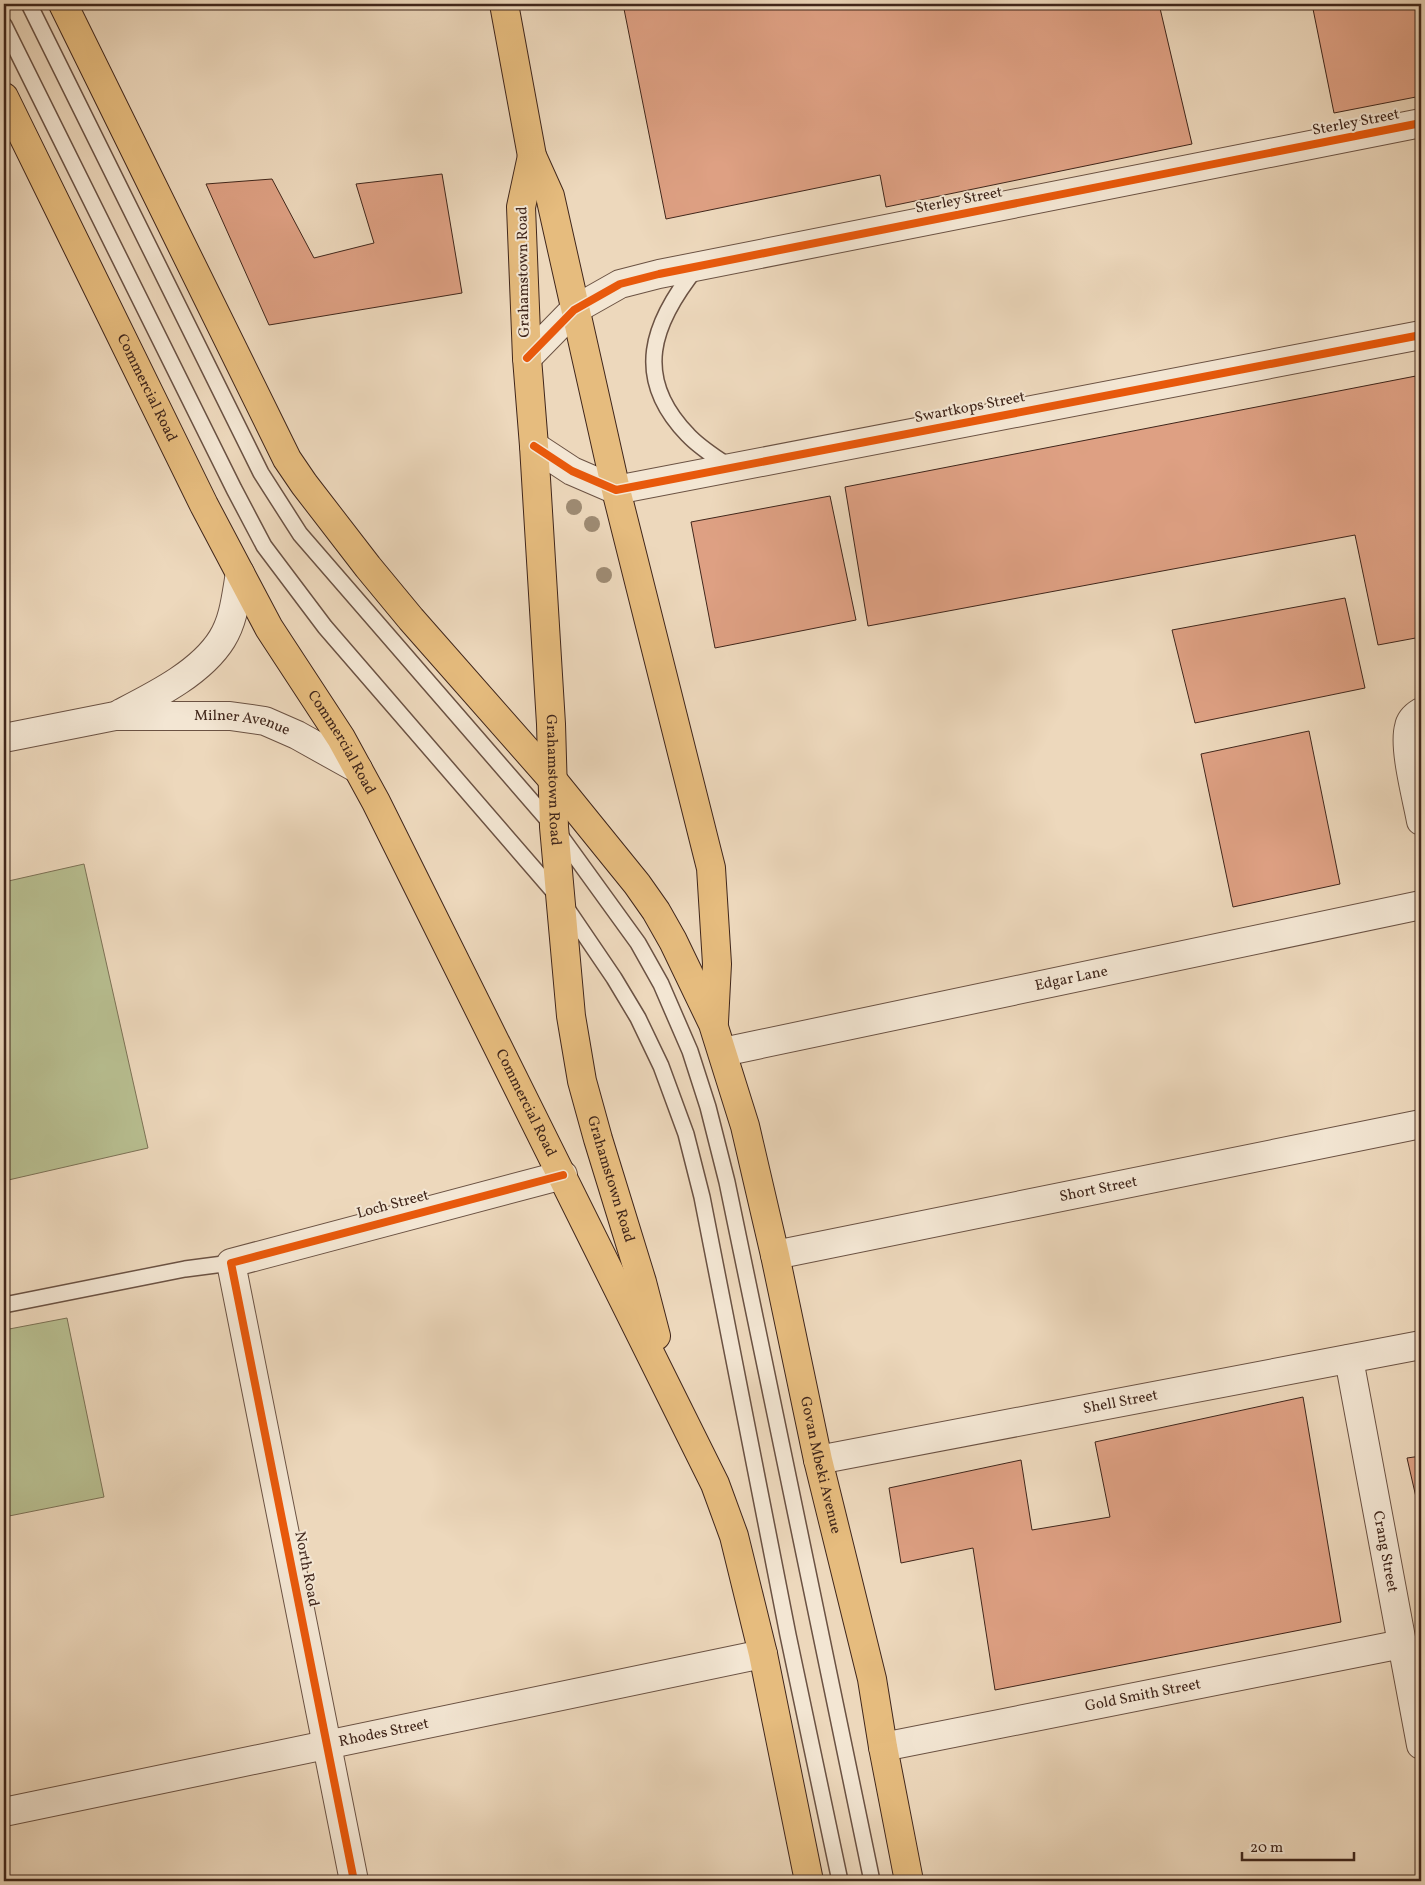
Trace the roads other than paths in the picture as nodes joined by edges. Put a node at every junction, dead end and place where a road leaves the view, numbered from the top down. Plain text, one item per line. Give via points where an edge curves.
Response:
1 (29, 4) edge
2 (64, 4) edge
3 (504, 4) edge
4 (4, 25) edge
5 (4, 97) edge
6 (1421, 124) edge
7 (532, 156) junction
8 (699, 265) junction
9 (574, 310) junction
10 (1421, 335) edge
11 (526, 358) junction
12 (534, 446) junction
13 (731, 468) junction
14 (616, 490) junction
15 (240, 574) junction
16 (1421, 712) edge
17 (115, 716) junction
18 (4, 738) edge
19 (358, 770) junction
20 (552, 779) junction
21 (1421, 821) edge
22 (554, 827) junction
23 (561, 900) junction
24 (1421, 905) edge
25 (714, 1024) junction
26 (723, 1052) junction
27 (1421, 1124) edge
28 (563, 1175) junction
29 (775, 1255) junction
30 (232, 1263) junction
31 (4, 1305) edge
32 (1421, 1345) edge
33 (1349, 1359) junction
34 (671, 1393) junction
35 (818, 1460) junction
36 (1402, 1644) junction
37 (763, 1654) junction
38 (327, 1744) junction
39 (1421, 1744) edge
40 (883, 1746) junction
41 (4, 1812) edge
42 (354, 1881) edge
43 (809, 1881) edge
44 (840, 1881) edge
45 (872, 1881) edge
46 (909, 1881) edge

1 - 22 lane via 262,473 295,527
2 - 20 main road via 287,459 411,619
3 - 7 main road, Grahamstown Road
4 - 23 lane via 264,546 326,627
5 - 15 main road, Commercial Road
6 - 8 street, Sterley Street
7 - 9 main road, Grahamstown Road via 550,196
7 - 11 main road, Grahamstown Road via 521,207
8 - 9 street, Sterley Street via 620,284
8 - 13 lane via 679,290 663,319 655,346 654,372 659,392 672,415 689,436
9 - 11 street, Sterley Street
9 - 14 main road, Grahamstown Road
10 - 13 street, Swartkops Street
11 - 12 main road, Grahamstown Road
12 - 14 street via 572,471
12 - 20 main road, Grahamstown Road
13 - 14 street, Swartkops Street
14 - 25 main road, Grahamstown Road via 711,868 717,964
15 - 17 street, Milner Avenue via 234,612 222,640 200,663 165,690
15 - 19 main road, Commercial Road via 269,628
16 - 21 street via 1409,724 1407,739
17 - 18 street, Milner Avenue
17 - 19 street, Milner Avenue via 230,716 265,721
19 - 28 main road, Commercial Road
20 - 22 main road, Grahamstown Road
20 - 25 main road via 656,911
22 - 23 main road, Grahamstown Road
22 - 45 lane via 638,943 661,984 690,1051 708,1107 727,1182
23 - 34 main road, Grahamstown Road via 570,1016 582,1081 642,1282
23 - 44 lane via 638,1018 661,1066 686,1134 702,1196
24 - 26 street, Edgar Lane
25 - 26 main road
26 - 29 main road, Govan Mbeki Avenue via 745,1126
27 - 29 street, Short Street
28 - 30 street, Loch Street
28 - 34 main road, Commercial Road
29 - 35 main road, Govan Mbeki Avenue
30 - 31 lane via 185,1269
30 - 38 street, North Road
32 - 33 street, Shell Street
33 - 35 street, Shell Street
33 - 36 street, Crang Street
34 - 37 main road via 726,1513
35 - 40 main road, Govan Mbeki Avenue via 872,1679
36 - 39 street, Crang Street
36 - 40 street, Gold Smith Street
37 - 38 street, Rhodes Street
37 - 43 main road
38 - 41 street, Rhodes Street
38 - 42 street, North Road
40 - 46 main road, Govan Mbeki Avenue

